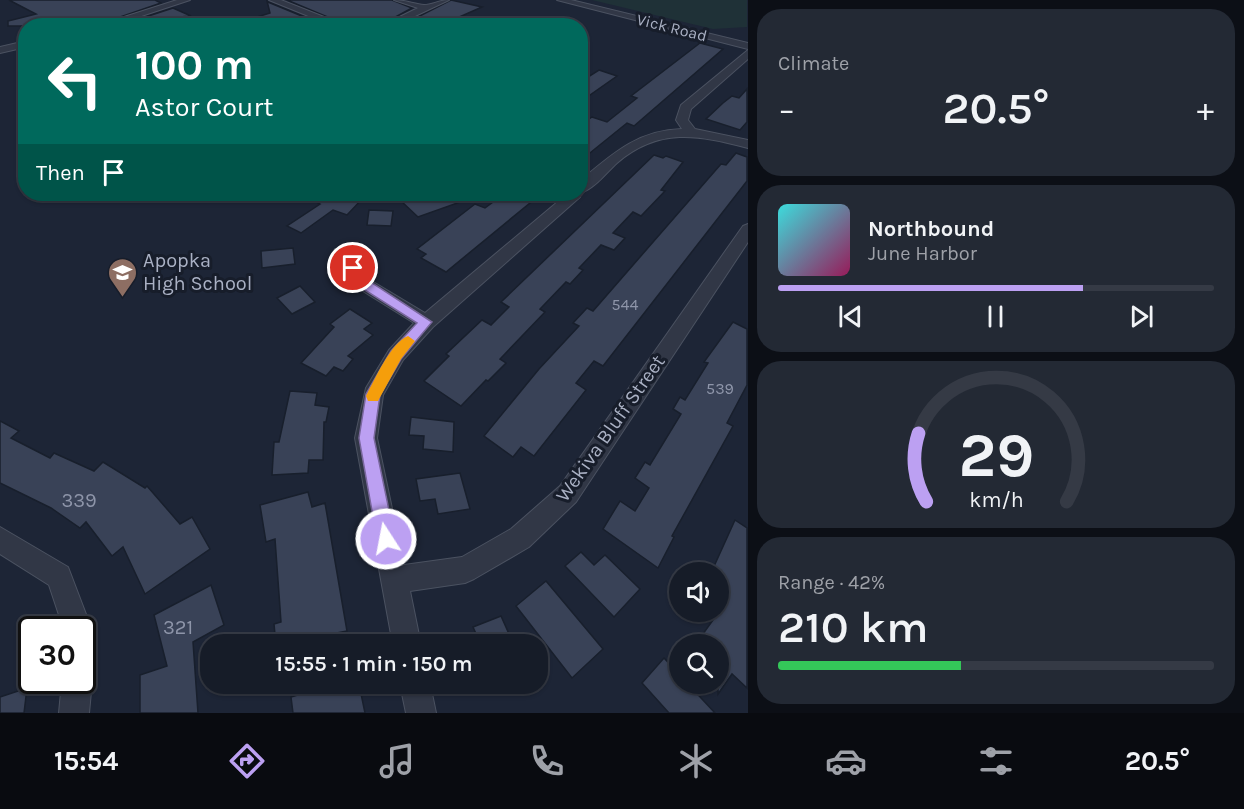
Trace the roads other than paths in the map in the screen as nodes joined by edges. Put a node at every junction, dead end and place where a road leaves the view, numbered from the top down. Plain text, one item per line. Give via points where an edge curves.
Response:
1 (186, 0) edge
2 (273, 0) edge
3 (398, 0) edge
4 (444, 0) edge
5 (561, 0) edge
6 (582, 0) edge
7 (426, 8) junction
8 (126, 18) edge
9 (321, 18) edge
10 (403, 18) edge
11 (747, 41) edge
12 (18, 46) edge
13 (747, 46) edge
14 (0, 50) edge
15 (747, 52) edge
16 (747, 67) edge
17 (698, 97) junction
18 (690, 132) junction
19 (747, 144) edge
20 (588, 182) edge
21 (567, 201) edge
22 (747, 229) edge
23 (341, 253) dead end
24 (426, 322) junction
25 (0, 540) edge
26 (394, 580) junction
27 (73, 616) edge
28 (405, 634) edge
29 (76, 694) edge
30 (417, 694) edge
31 (74, 713) edge
32 (421, 713) edge

1 - 8 street
2 - 9 street
3 - 7 street
4 - 7 street
5 - 13 street, Vick Road
6 - 11 street, Vick Road
7 - 10 street
12 - 14 street
15 - 17 street
16 - 17 street via 735,78
17 - 18 street via 685,108 682,120
18 - 19 street
18 - 20 street via 647,138 629,147
21 - 24 street
22 - 26 street, Wekiva Bluff Street via 568,494 520,538 465,570
23 - 24 street via 364,284
24 - 26 street via 396,355 373,394 366,438
25 - 27 street via 59,576
26 - 28 street
29 - 31 street
30 - 32 street

